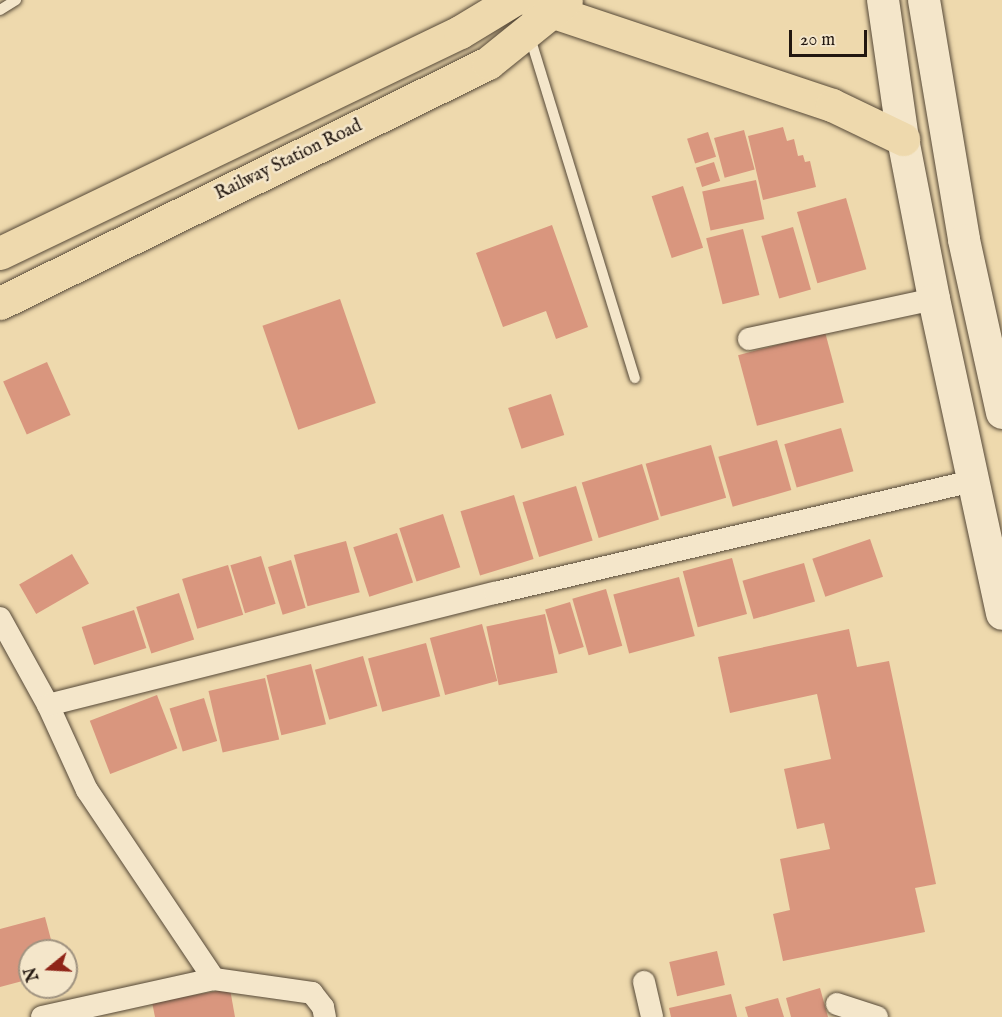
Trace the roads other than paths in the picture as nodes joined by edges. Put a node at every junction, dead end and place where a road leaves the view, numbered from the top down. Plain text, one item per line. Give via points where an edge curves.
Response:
1 (16, 0) edge
2 (513, 0) edge
3 (520, 0) edge
4 (883, 0) edge
5 (924, 0) edge
6 (559, 6) edge
7 (0, 10) edge
8 (529, 34) junction
9 (903, 138) junction
10 (0, 253) edge
11 (934, 299) junction
12 (0, 303) edge
13 (748, 339) dead end
14 (635, 378) dead end
15 (1002, 413) edge
16 (974, 481) junction
17 (1002, 614) edge
18 (0, 618) edge
19 (48, 705) junction
20 (214, 979) junction
21 (644, 982) dead end
22 (837, 1004) dead end
23 (43, 1017) edge
24 (325, 1017) edge
25 (652, 1017) edge
26 (877, 1017) edge

1 - 7 lane
2 - 10 highway via 460,32
3 - 6 highway
4 - 9 main road
5 - 15 main road via 964,240
6 - 8 highway, Railway Station Road
6 - 9 highway via 832,105
8 - 12 highway, Railway Station Road via 488,63
8 - 14 lane
9 - 11 main road
11 - 13 street
11 - 16 main road
16 - 17 main road
16 - 19 street via 495,593
18 - 19 street
19 - 20 street via 87,790
20 - 23 street
20 - 24 street via 312,993 323,1007
21 - 25 street
22 - 26 street

